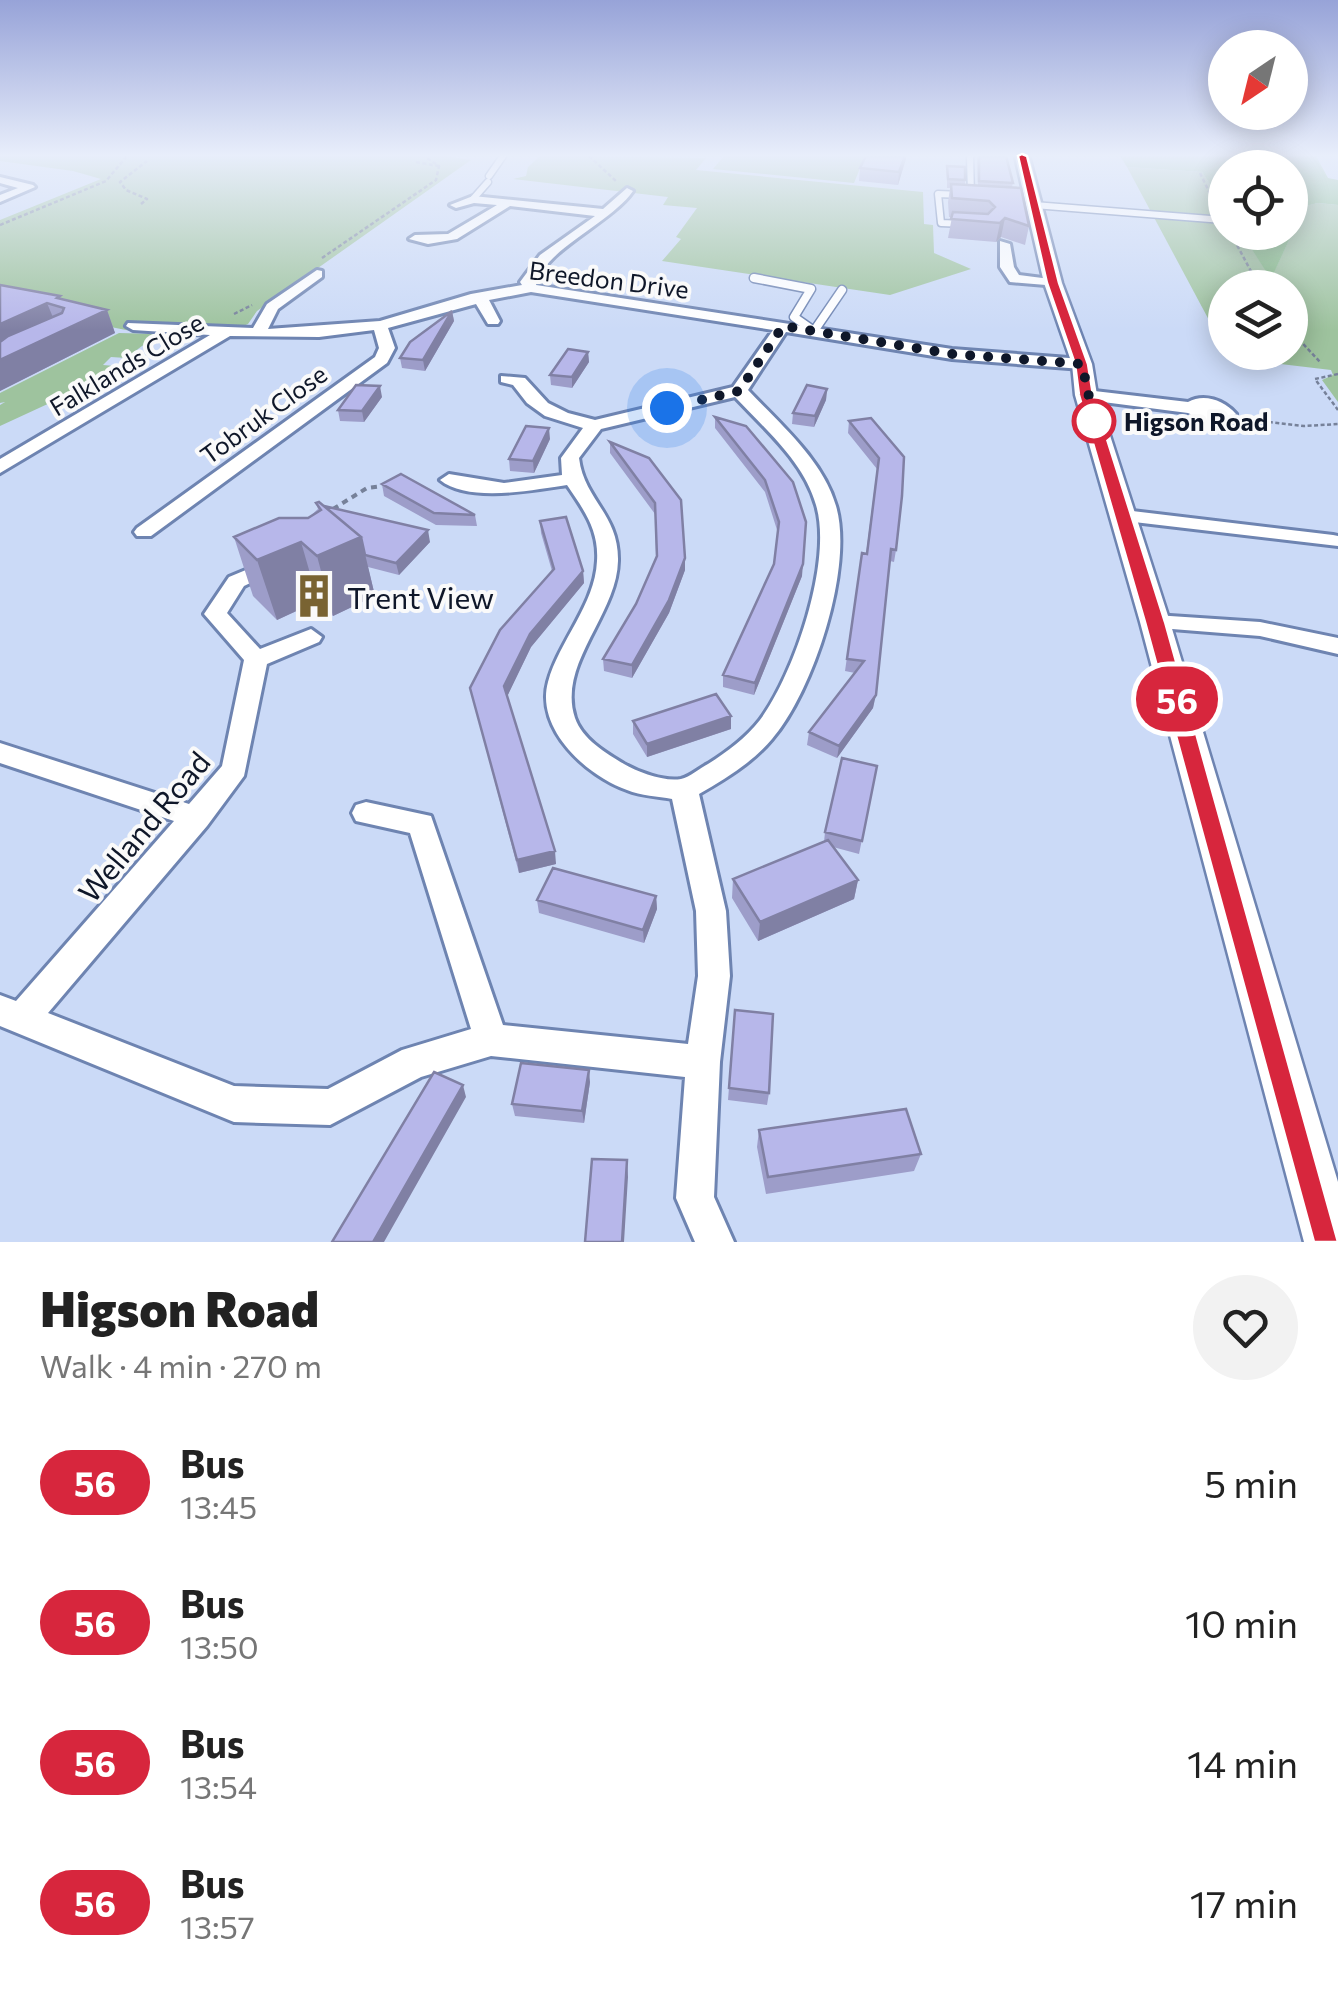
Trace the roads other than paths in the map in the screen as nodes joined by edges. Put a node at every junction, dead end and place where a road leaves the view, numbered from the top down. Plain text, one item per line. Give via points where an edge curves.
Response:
1 (492, 214) edge
2 (604, 214) edge
3 (940, 214) edge
4 (1034, 214) edge
5 (1162, 214) edge
6 (1208, 219) edge
7 (970, 225) edge
8 (415, 239) dead end
9 (1004, 244) edge
10 (313, 270) road end
11 (754, 278) dead end
12 (1053, 283) junction
13 (531, 288) junction
14 (842, 290) dead end
15 (476, 297) junction
16 (493, 321) dead end
17 (224, 324) junction
18 (380, 325) junction
19 (132, 326) dead end
20 (783, 326) junction
21 (259, 332) junction
22 (814, 332) junction
23 (507, 379) dead end
24 (1084, 379) junction
25 (739, 391) junction
26 (1226, 414) road end
27 (595, 425) junction
28 (0, 467) edge
29 (572, 479) junction
30 (449, 480) dead end
31 (1124, 516) junction
32 (144, 532) dead end
33 (1332, 540) edge
34 (302, 564) edge
35 (1155, 622) junction
36 (311, 637) dead end
37 (1338, 646) edge
38 (256, 658) junction
39 (0, 753) edge
40 (684, 790) junction
41 (366, 812) dead end
42 (196, 818) junction
43 (11, 1015) edge
44 (491, 1040) junction
45 (704, 1062) junction
46 (715, 1242) edge
47 (1330, 1242) edge

1 - 8 street via 470,230 429,242
2 - 13 street via 536,266
3 - 7 lane via 941,223
4 - 12 main road
5 - 6 lane
9 - 12 street via 1011,278
10 - 21 street via 272,308
11 - 22 lane via 812,289 794,317
12 - 24 main road
13 - 15 street, Breedon Drive
13 - 20 street, Breedon Drive
14 - 22 lane
15 - 16 street
15 - 18 street, Breedon Drive
17 - 19 street, Breedon Drive
17 - 21 street, Breedon Drive
17 - 28 street, Falklands Close
18 - 21 street, Breedon Drive
18 - 32 street, Tobruk Close via 387,348 381,360
20 - 22 street, Breedon Drive
20 - 25 street
22 - 24 street, Breedon Drive
23 - 27 street via 519,381 556,414
24 - 26 street via 1192,408 1208,403
24 - 31 main road
25 - 27 street
25 - 40 street via 803,463 826,506 829,552 806,650 770,724 734,761
27 - 29 street via 570,458
29 - 30 street via 504,489
29 - 40 street via 604,525 608,563 559,684 563,722 589,756 633,782
31 - 33 street
31 - 35 main road
34 - 38 street via 253,570 226,590 215,614
35 - 37 street via 1260,629
35 - 47 main road
36 - 38 street
38 - 42 street, Welland Road via 235,769
39 - 42 street
40 - 45 street via 711,912 714,976
41 - 44 street via 421,824
42 - 43 street, Welland Road
43 - 44 street via 234,1104 330,1107 414,1062
44 - 45 street
45 - 46 street via 695,1198

